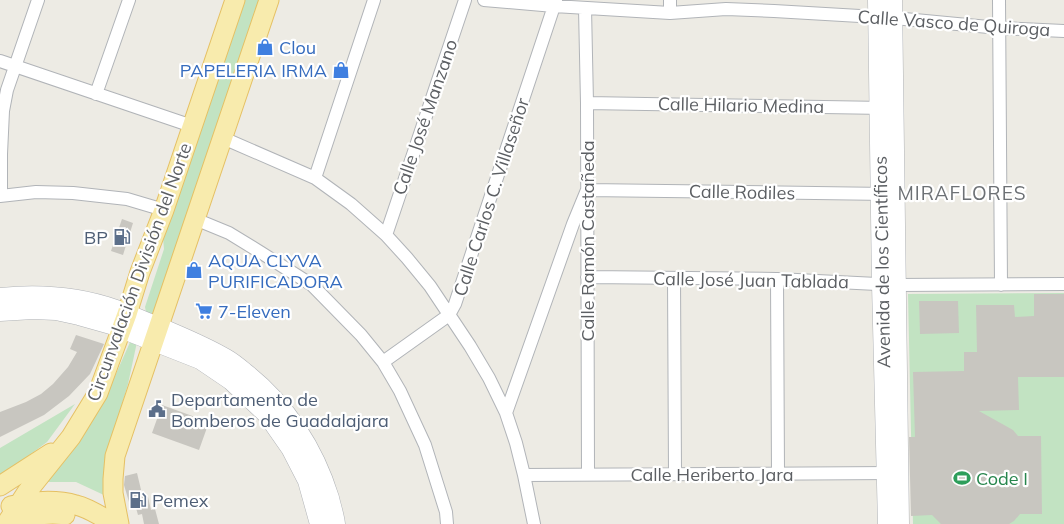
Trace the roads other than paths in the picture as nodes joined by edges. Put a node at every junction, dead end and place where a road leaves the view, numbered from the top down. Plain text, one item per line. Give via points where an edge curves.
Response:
1 (38, 0) edge
2 (129, 0) edge
3 (235, 0) edge
4 (269, 0) edge
5 (374, 0) edge
6 (465, 0) edge
7 (484, 0) edge
8 (894, 0) edge
9 (999, 0) edge
10 (555, 3) edge
11 (670, 6) edge
12 (774, 6) edge
13 (585, 8) junction
14 (883, 12) edge
15 (999, 28) junction
16 (1064, 31) edge
17 (0, 61) edge
18 (15, 66) junction
19 (96, 94) junction
20 (587, 103) junction
21 (887, 108) junction
22 (192, 126) junction
23 (223, 138) junction
24 (315, 178) junction
25 (587, 190) junction
26 (888, 194) junction
27 (1, 196) edge
28 (164, 210) junction
29 (195, 218) junction
30 (386, 235) junction
31 (587, 277) junction
32 (674, 278) junction
33 (777, 279) junction
34 (889, 284) junction
35 (1001, 284) junction
36 (1064, 284) edge
37 (0, 297) edge
38 (0, 312) edge
39 (449, 315) junction
40 (124, 321) junction
41 (156, 334) junction
42 (382, 362) junction
43 (506, 413) junction
44 (67, 443) junction
45 (778, 473) junction
46 (893, 473) junction
47 (588, 474) junction
48 (675, 474) junction
49 (524, 475) junction
50 (0, 486) edge
51 (9, 506) edge
52 (6, 524) edge
53 (15, 524) edge
54 (90, 524) edge
55 (114, 524) edge
56 (119, 524) edge
57 (319, 524) edge
58 (336, 524) edge
59 (447, 524) edge
60 (534, 524) edge
61 (887, 524) edge
62 (900, 524) edge

1 - 18 street
2 - 19 street
3 - 22 main road, Circunvalación División del Norte
4 - 23 main road, Circunvalación División del Norte
5 - 24 street
6 - 30 street, Calle José Manzano
7 - 10 street, Calle Vasco de Quiroga
8 - 14 street, Avenida de los Científicos
9 - 15 street
10 - 13 street, Calle Vasco de Quiroga
10 - 39 street, Calle Carlos C. Villaseñor
11 - 12 street, Calle Vasco de Quiroga via 726,9
11 - 13 street, Calle Vasco de Quiroga
12 - 14 street, Calle Vasco de Quiroga
13 - 20 street, Calle Ramón Castañeda
14 - 15 street, Calle Vasco de Quiroga
14 - 21 street, Avenida de los Científicos
15 - 16 street, Calle Vasco de Quiroga
15 - 35 street
17 - 18 street
18 - 19 street
18 - 27 street via 3,111
19 - 22 street
20 - 21 street, Calle Hilario Medina
20 - 25 street, Calle Ramón Castañeda
21 - 26 street, Avenida de los Científicos
22 - 28 main road, Circunvalación División del Norte
23 - 24 street
23 - 29 main road, Circunvalación División del Norte
24 - 30 street via 352,204
25 - 26 street, Calle Rodiles
25 - 31 street, Calle Ramón Castañeda
25 - 43 street
26 - 34 street, Avenida de los Científicos
27 - 28 street via 36,192 73,193 126,199
28 - 40 main road, Circunvalación División del Norte
29 - 41 main road, Circunvalación División del Norte
29 - 42 street via 229,234 312,285 361,335
30 - 39 street via 430,286
31 - 32 street, Calle José Juan Tablada
31 - 47 street, Calle Ramón Castañeda
32 - 33 street, Calle José Juan Tablada
32 - 48 street
33 - 34 street, Calle José Juan Tablada
33 - 45 street
34 - 35 street, Calle José Juan Tablada
34 - 46 street, Avenida de los Científicos
35 - 36 street, Calle José Juan Tablada
37 - 40 street via 33,295 83,300 115,309
38 - 40 street via 56,311
39 - 42 street, Calle Carlos C. Villaseñor
39 - 43 street via 489,378
40 - 41 street
40 - 44 main road, Circunvalación División del Norte via 98,393
41 - 56 main road, Circunvalación División del Norte via 115,456 112,479
41 - 57 street via 232,381 266,415 290,448 307,481
41 - 58 street via 204,346 260,383 306,442 324,478
42 - 59 street via 400,390 425,445
43 - 49 street
44 - 50 main road
44 - 51 main road, Circunvalación División del Norte
45 - 46 street, Calle Heriberto Jara
45 - 48 street, Calle Heriberto Jara
46 - 61 street, Avenida de los Científicos
46 - 62 street, Avenida de los Científicos
47 - 48 street, Calle Heriberto Jara
47 - 49 street, Calle Heriberto Jara
49 - 60 street
51 - 52 main road, Circunvalación División del Norte
51 - 55 main road via 48,501 76,505
53 - 54 main road via 46,514 62,514

